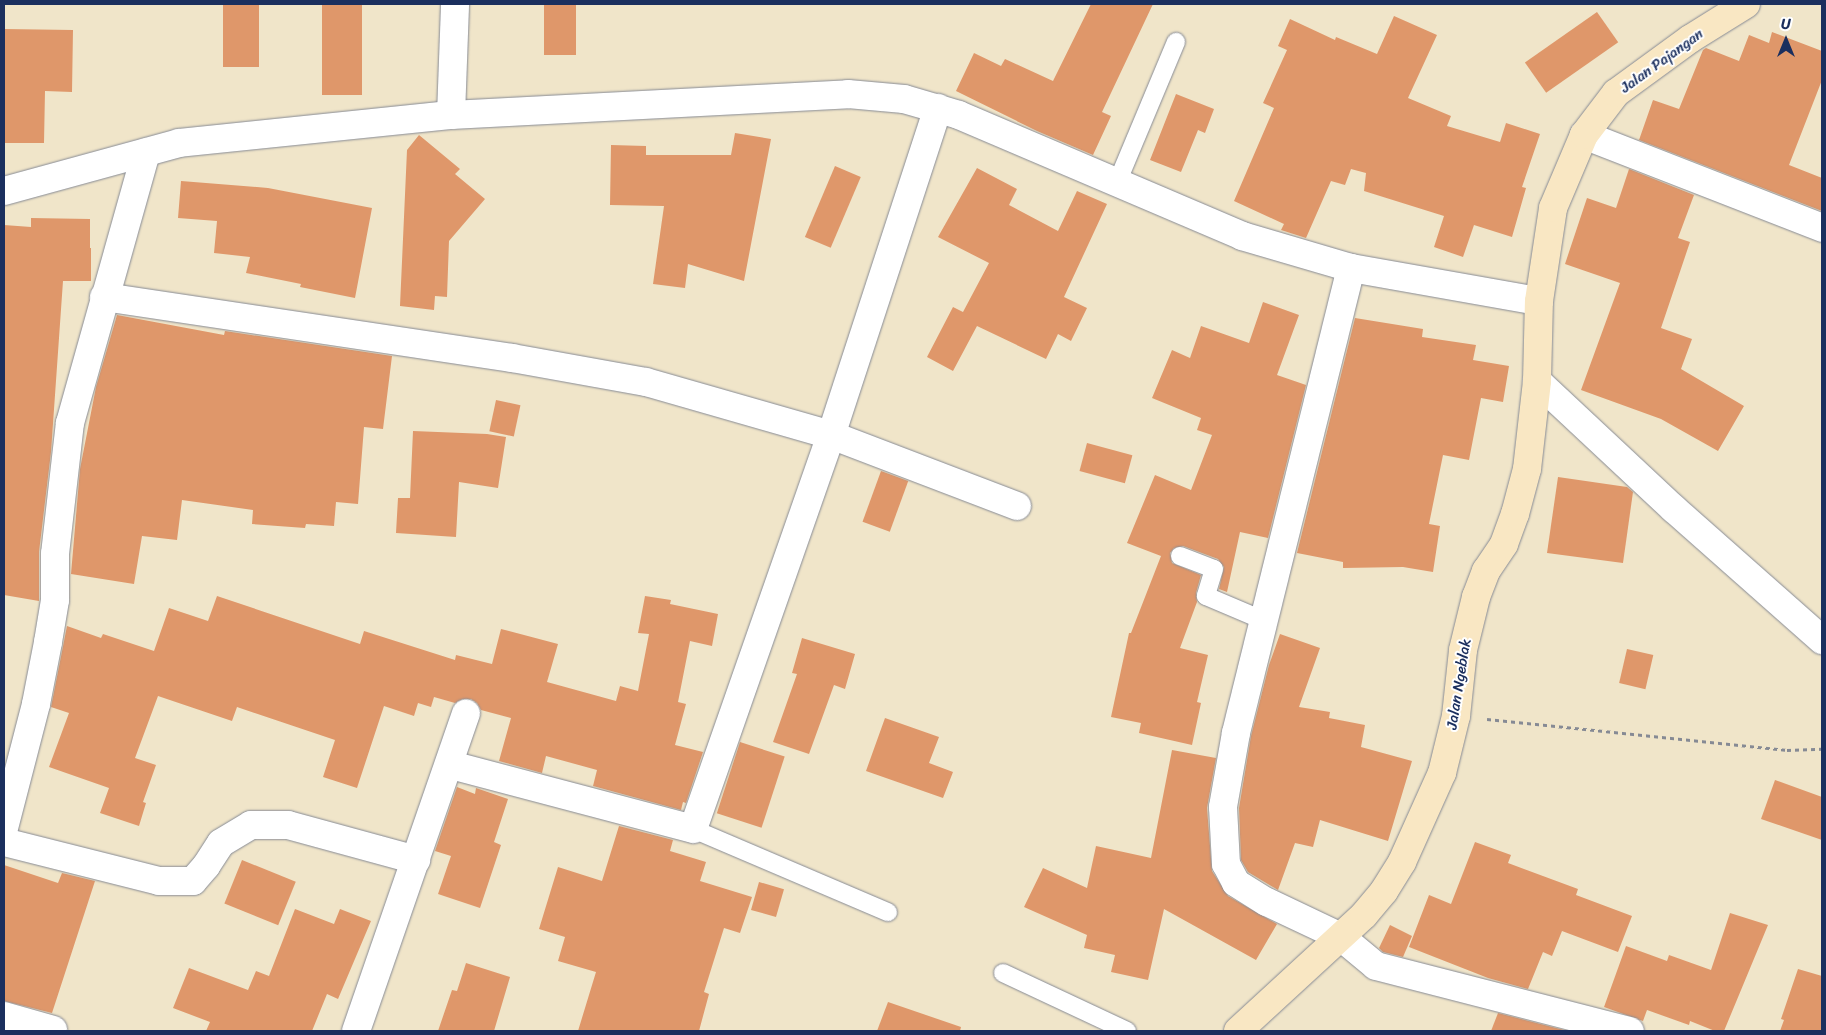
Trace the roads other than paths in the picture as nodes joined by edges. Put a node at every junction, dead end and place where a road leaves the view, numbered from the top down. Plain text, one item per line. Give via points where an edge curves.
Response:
1 (455, 4) edge
2 (1746, 4) edge
3 (1176, 42) dead end
4 (938, 108) junction
5 (451, 115) junction
6 (1584, 135) junction
7 (146, 152) junction
8 (1117, 183) junction
9 (4, 192) edge
10 (1822, 228) edge
11 (1351, 268) junction
12 (104, 296) junction
13 (1538, 301) junction
14 (1537, 381) junction
15 (831, 435) junction
16 (1017, 506) dead end
17 (1180, 556) dead end
18 (1265, 621) junction
19 (1822, 640) edge
20 (466, 714) dead end
21 (450, 765) junction
22 (4, 828) edge
23 (693, 829) junction
24 (4, 842) edge
25 (416, 860) junction
26 (888, 912) dead end
27 (1341, 937) junction
28 (1004, 973) dead end
29 (4, 1016) edge
30 (53, 1030) dead end
31 (356, 1031) edge
32 (1127, 1031) edge
33 (1238, 1031) edge
34 (1630, 1031) edge

1 - 5 street
2 - 6 main road, Jalan Pajangan via 1690,39 1616,93
3 - 8 lane
4 - 5 street via 904,99 848,94
4 - 8 street
4 - 15 street
5 - 7 street via 179,143
6 - 10 street
6 - 13 main road, Jalan Pajangan via 1553,208
7 - 9 street
7 - 12 street
8 - 11 street via 1242,236
11 - 13 street
11 - 18 street
12 - 15 street via 512,358 646,382
12 - 22 street via 70,423 55,554 55,600 36,704
13 - 14 main road, Jalan Ngeblak
14 - 19 street
14 - 27 main road, Jalan Ngeblak via 1527,469 1504,544 1486,571 1476,597 1463,650 1456,716 1442,773 1402,862 1379,897
15 - 16 street
15 - 23 street
17 - 18 lane via 1214,570 1206,596
18 - 27 street via 1236,733 1223,807 1226,864 1236,883
20 - 21 street
21 - 23 street
21 - 25 street
23 - 26 lane
24 - 25 street via 159,881 193,881 220,843 251,825 288,825
25 - 31 street
27 - 33 main road, Jalan Ngeblak
27 - 34 street via 1376,966
28 - 32 lane
29 - 30 street

